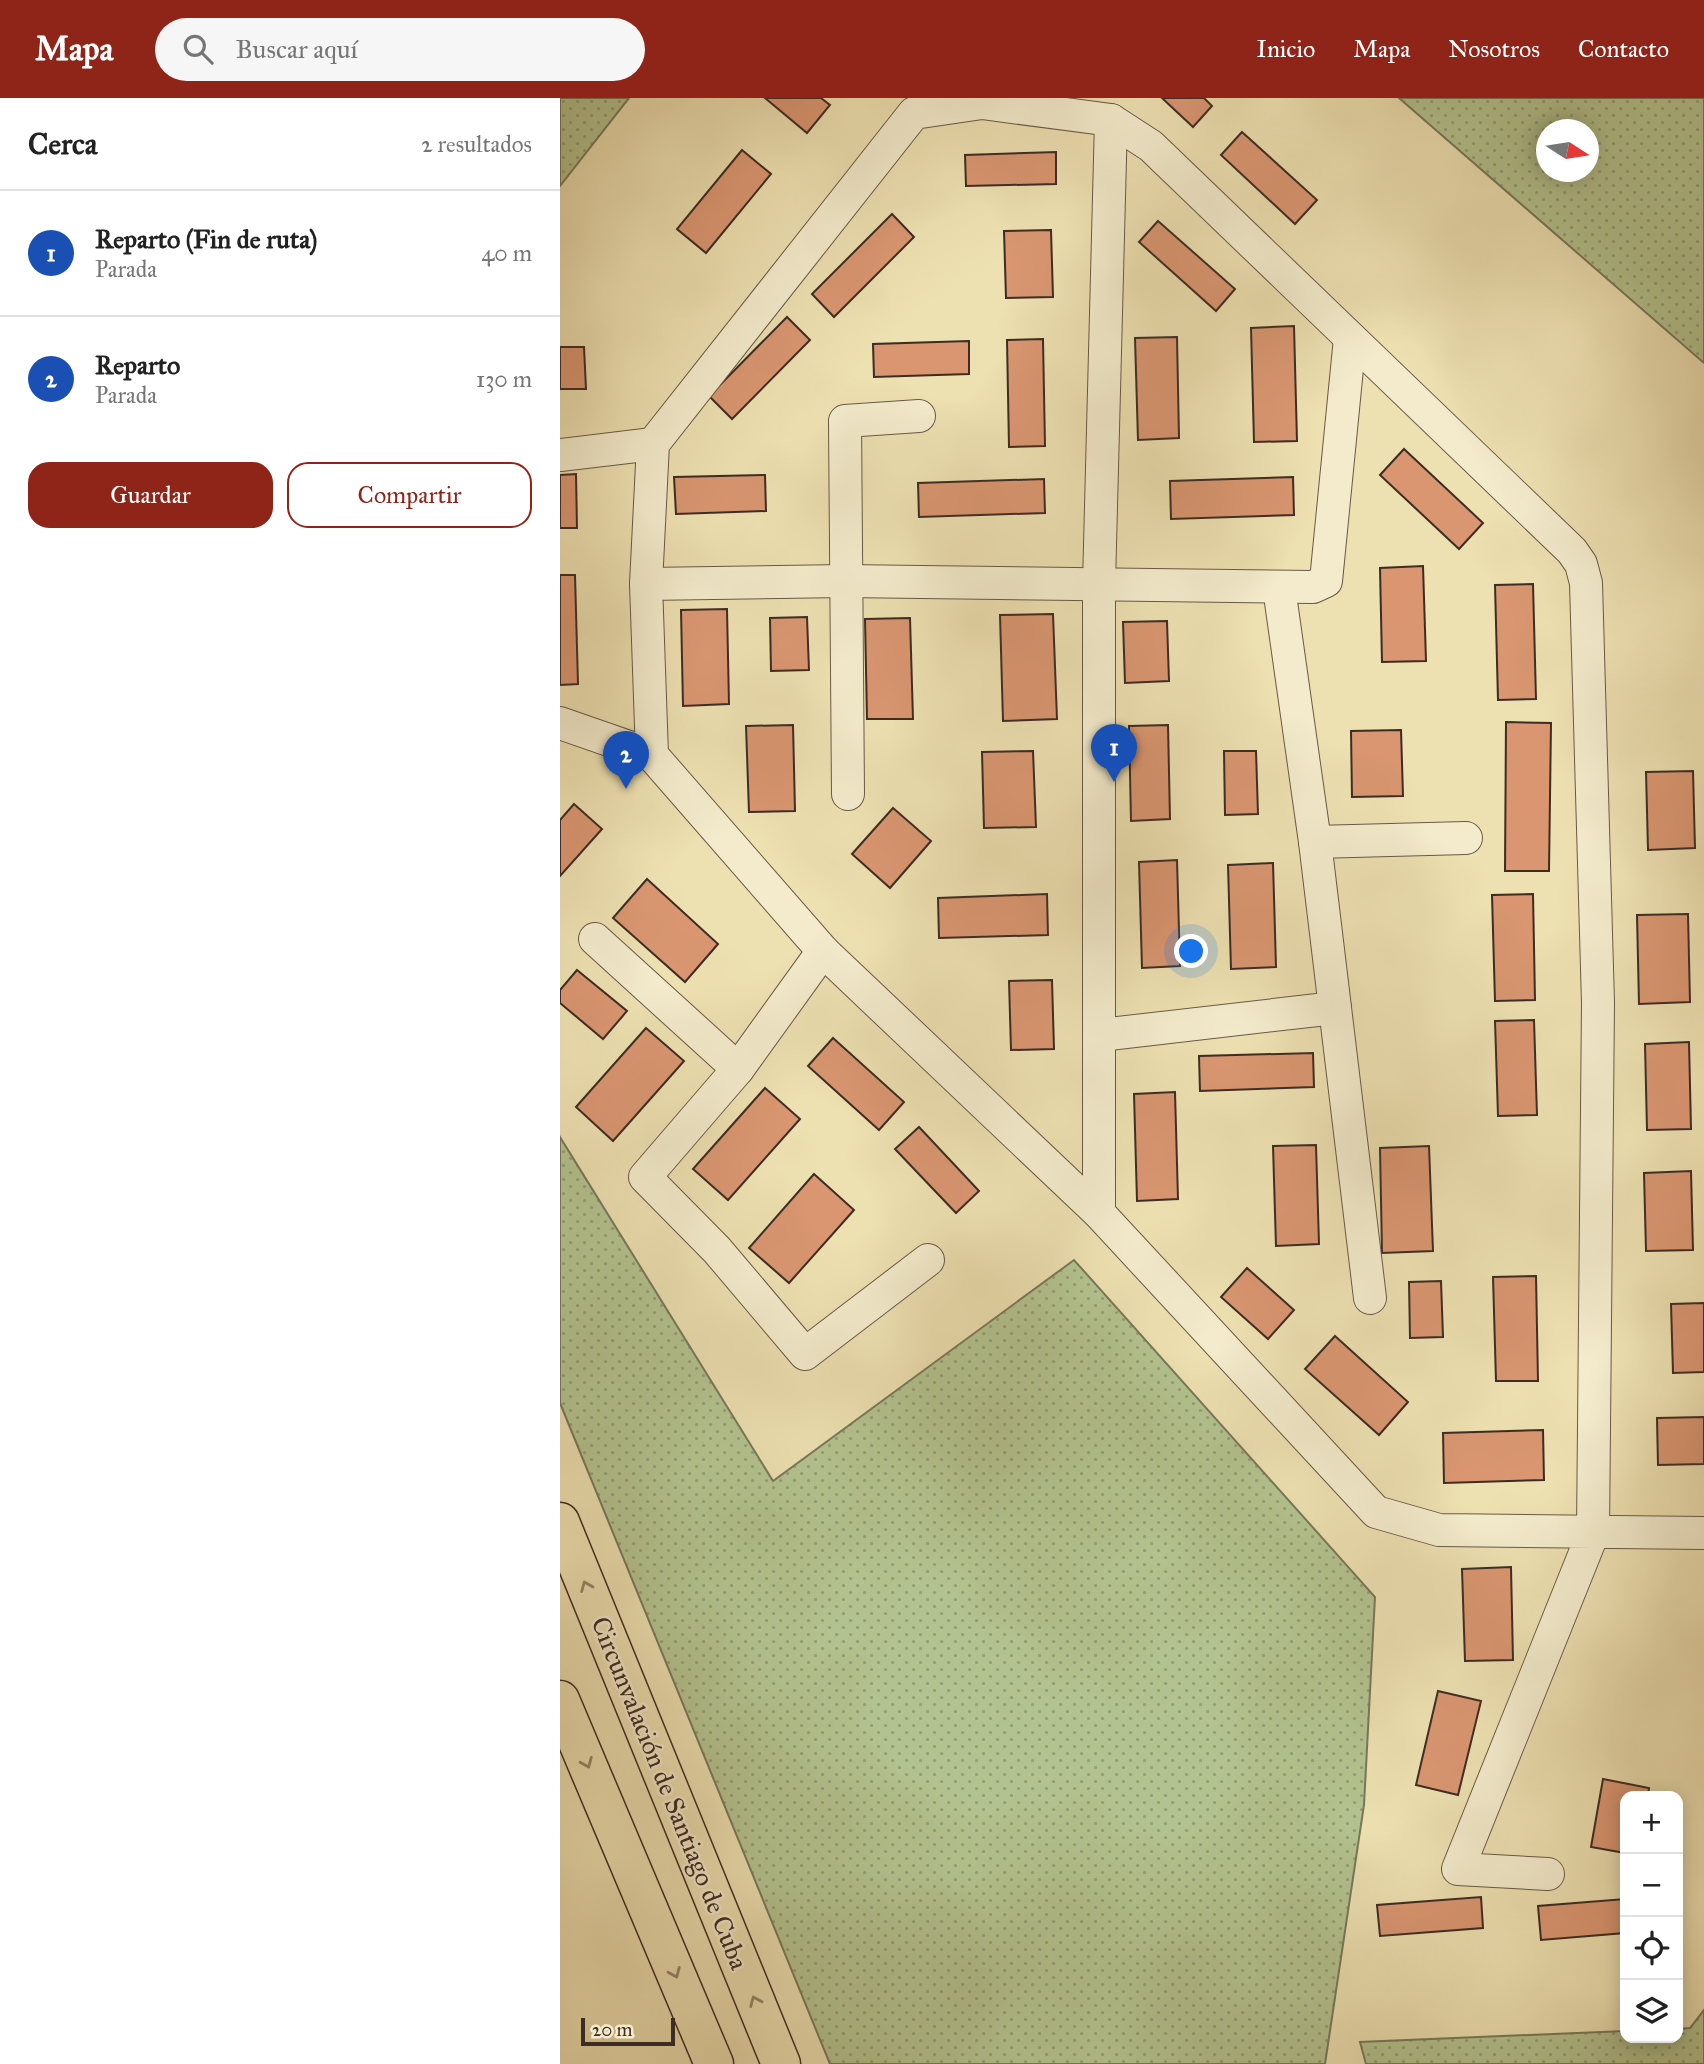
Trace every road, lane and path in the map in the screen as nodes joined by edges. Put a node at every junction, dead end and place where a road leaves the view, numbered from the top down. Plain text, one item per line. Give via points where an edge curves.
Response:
1 (1111, 120) junction
2 (1350, 338) junction
3 (919, 416) dead end
4 (653, 444) junction
5 (560, 455) edge
6 (845, 581) junction
7 (646, 584) junction
8 (1099, 584) junction
9 (1279, 587) junction
10 (560, 723) edge
11 (652, 755) junction
12 (848, 794) dead end
13 (1466, 838) dead end
14 (1315, 842) junction
15 (595, 939) dead end
16 (823, 951) junction
17 (1335, 1008) junction
18 (1100, 1035) junction
19 (738, 1069) junction
20 (1098, 1213) junction
21 (928, 1260) dead end
22 (1370, 1298) dead end
23 (560, 1522) edge
24 (1593, 1533) junction
25 (1704, 1533) edge
26 (560, 1700) edge
27 (1548, 1874) dead end
28 (714, 2064) edge
29 (781, 2064) edge

1 - 2 street via 1150,146
1 - 4 street via 982,103 914,113
1 - 8 street
2 - 9 street via 1326,581 1313,587
2 - 24 street via 1572,551 1586,583 1598,1003
3 - 6 street via 845,421
4 - 5 street
4 - 7 street
6 - 7 street
6 - 8 street
6 - 12 street
7 - 11 street
8 - 9 street
8 - 18 street
9 - 14 street
10 - 11 street
11 - 16 street
13 - 14 street
14 - 17 street
15 - 19 street
16 - 19 street
16 - 20 street
17 - 18 street
17 - 22 street
18 - 20 street
19 - 21 street via 645,1177 717,1250 805,1354
20 - 24 street via 1376,1512 1439,1530
29 -> 23 highway, Circunvalación de Santiago de Cuba
24 - 25 street
24 - 27 street via 1458,1869
26 -> 28 highway

